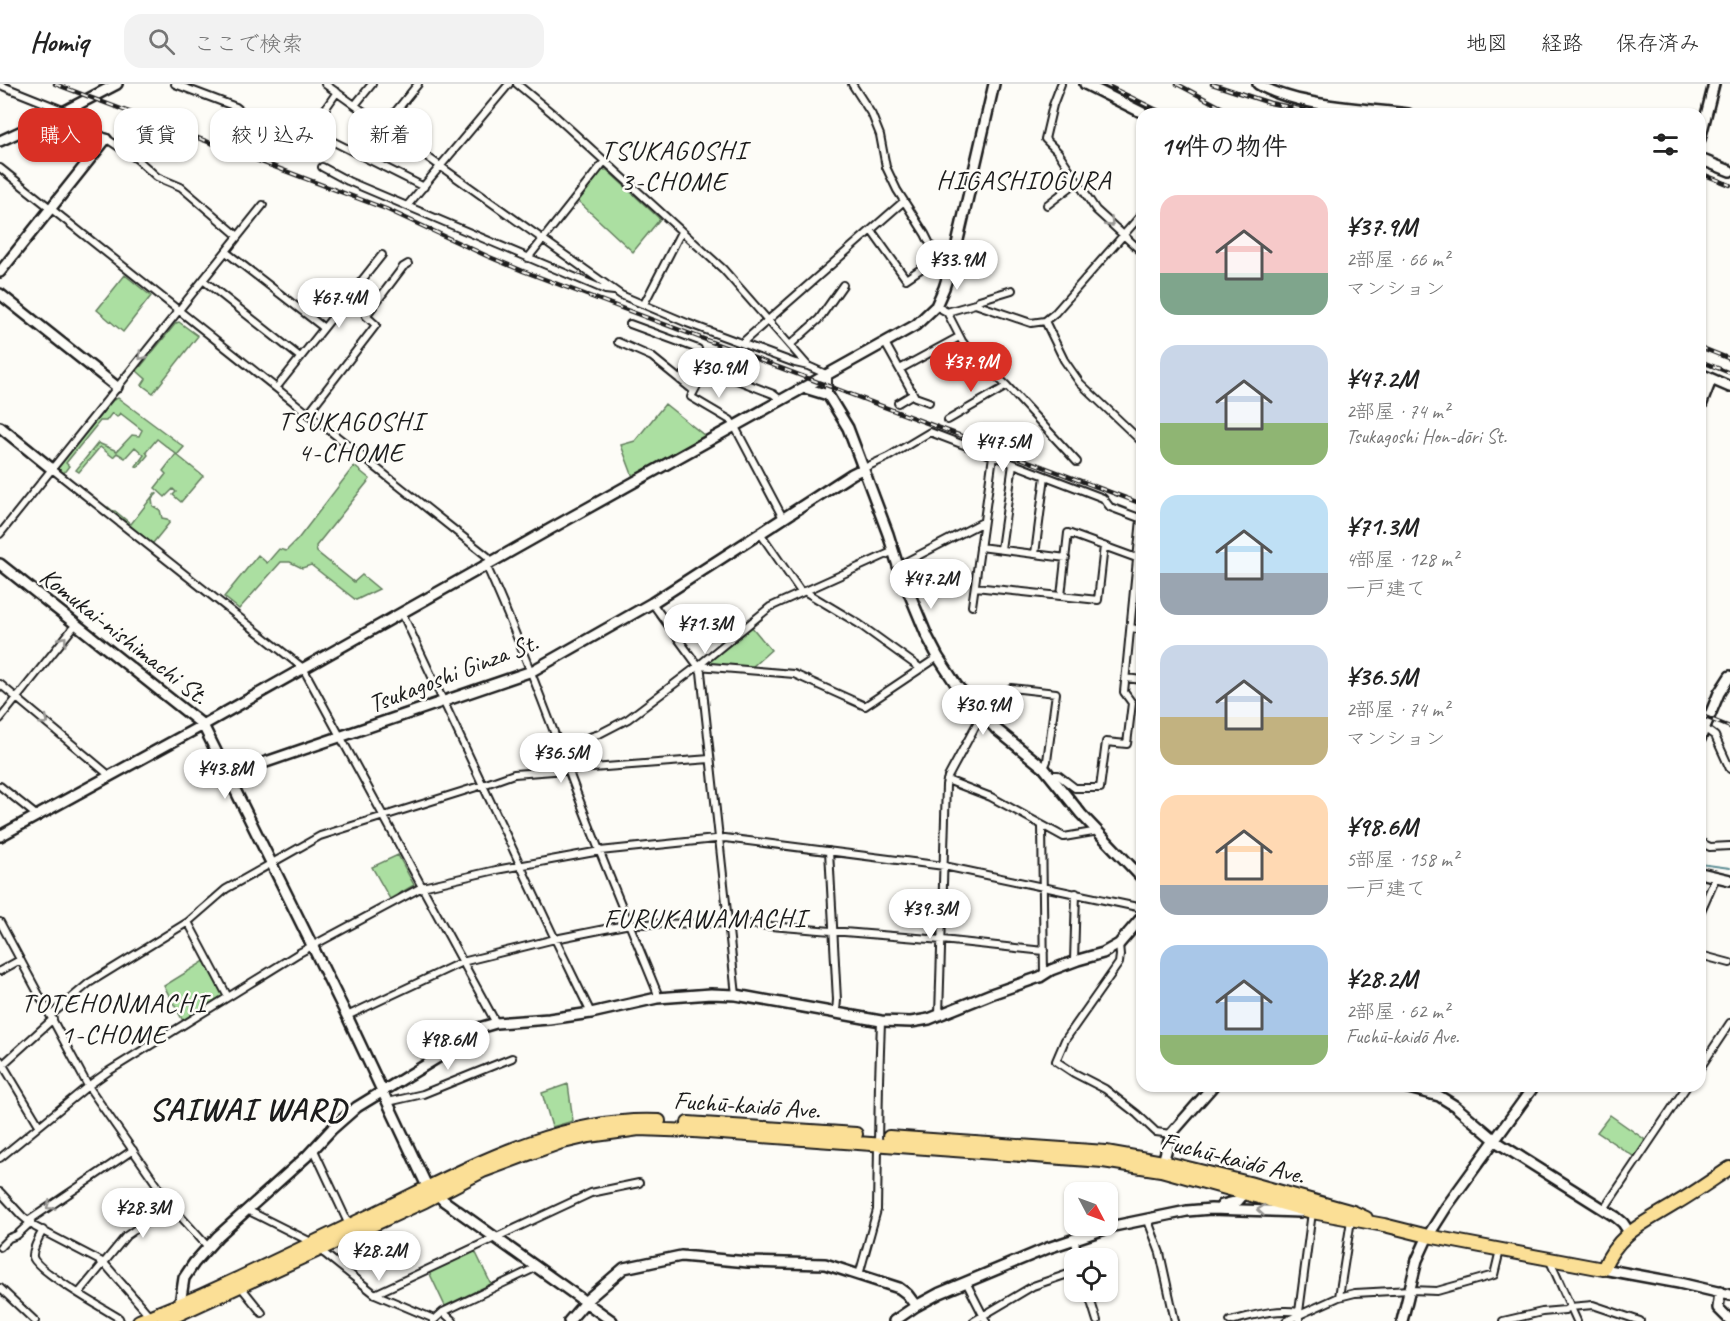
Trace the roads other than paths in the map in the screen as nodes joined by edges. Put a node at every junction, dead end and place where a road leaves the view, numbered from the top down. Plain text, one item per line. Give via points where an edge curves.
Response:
1 (117, 84) edge
2 (175, 84) edge
3 (325, 84) edge
4 (372, 84) edge
5 (418, 84) edge
6 (509, 84) edge
7 (517, 84) edge
8 (852, 84) edge
9 (994, 84) edge
10 (1061, 84) edge
11 (1085, 84) edge
12 (1258, 84) edge
13 (1714, 84) edge
14 (0, 85) edge
15 (337, 92) junction
16 (355, 105) junction
17 (58, 108) edge
18 (71, 108) edge
19 (237, 108) edge
20 (326, 108) edge
21 (359, 108) edge
22 (399, 108) edge
23 (1362, 108) edge
24 (1136, 110) edge
25 (1706, 115) edge
26 (18, 133) edge
27 (102, 136) edge
28 (106, 139) junction
29 (0, 141) edge
30 (336, 143) edge
31 (432, 160) edge
32 (1706, 161) edge
33 (604, 162) junction
34 (441, 166) junction
35 (322, 167) dead end
36 (0, 168) edge
37 (1730, 171) edge
38 (1077, 182) junction
39 (424, 187) junction
40 (904, 201) junction
41 (263, 205) dead end
42 (1047, 205) dead end
43 (407, 206) junction
44 (51, 208) junction
45 (1136, 221) edge
46 (871, 230) junction
47 (681, 232) junction
48 (1124, 235) junction
49 (238, 236) junction
50 (543, 239) junction
51 (1136, 246) edge
52 (226, 252) junction
53 (382, 255) dead end
54 (528, 258) junction
55 (937, 258) junction
56 (408, 264) dead end
57 (951, 265) junction
58 (0, 272) edge
59 (203, 280) junction
60 (843, 285) dead end
61 (1012, 290) dead end
62 (614, 291) junction
63 (0, 294) edge
64 (644, 304) junction
65 (975, 304) junction
66 (936, 306) junction
67 (179, 310) junction
68 (947, 312) junction
69 (768, 320) junction
70 (1045, 321) junction
71 (630, 324) dead end
72 (324, 328) junction
73 (959, 337) junction
74 (618, 342) dead end
75 (743, 342) junction
76 (885, 343) junction
77 (790, 345) junction
78 (300, 357) junction
79 (693, 363) junction
80 (808, 366) junction
81 (900, 369) junction
82 (710, 370) junction
83 (828, 375) junction
84 (1706, 378) edge
85 (680, 380) junction
86 (1711, 380) junction
87 (1007, 386) junction
88 (117, 387) junction
89 (277, 387) junction
90 (1730, 387) edge
91 (805, 388) junction
92 (694, 391) junction
93 (1706, 393) edge
94 (913, 394) junction
95 (828, 395) junction
96 (782, 401) junction
97 (929, 402) dead end
98 (898, 403) dead end
99 (309, 412) junction
100 (948, 420) dead end
101 (0, 427) edge
102 (735, 427) junction
103 (1136, 436) edge
104 (993, 456) junction
105 (1077, 462) dead end
106 (1013, 464) junction
107 (864, 468) junction
108 (52, 469) junction
109 (1046, 476) junction
110 (1136, 517) edge
111 (783, 518) junction
112 (983, 522) junction
113 (760, 533) junction
114 (0, 534) edge
115 (1104, 546) junction
116 (980, 547) junction
117 (1001, 549) junction
118 (894, 551) junction
119 (1035, 554) junction
120 (1065, 558) junction
121 (1136, 558) edge
122 (0, 564) edge
123 (489, 564) junction
124 (898, 566) junction
125 (1136, 585) edge
126 (975, 587) junction
127 (802, 592) junction
128 (1061, 596) junction
129 (652, 603) junction
130 (972, 606) dead end
131 (402, 613) junction
132 (76, 624) junction
133 (1131, 628) junction
134 (1136, 629) edge
135 (938, 657) junction
136 (698, 666) junction
137 (303, 668) junction
138 (920, 668) junction
139 (532, 671) junction
140 (1730, 676) edge
141 (1126, 678) junction
142 (1136, 679) edge
143 (0, 684) edge
144 (16, 698) junction
145 (443, 702) junction
146 (982, 714) junction
147 (0, 719) edge
148 (1706, 723) edge
149 (203, 725) junction
150 (1706, 729) edge
151 (340, 738) junction
152 (560, 746) junction
153 (710, 759) junction
154 (1730, 769) edge
155 (568, 771) junction
156 (1047, 771) junction
157 (109, 775) junction
158 (228, 776) junction
159 (947, 780) junction
160 (483, 785) junction
161 (0, 786) edge
162 (36, 815) junction
163 (383, 817) junction
164 (1042, 826) junction
165 (1095, 829) junction
166 (0, 836) edge
167 (719, 838) junction
168 (1706, 845) edge
169 (1730, 846) edge
170 (600, 851) junction
171 (829, 851) junction
172 (271, 863) junction
173 (522, 865) junction
174 (944, 866) junction
175 (1136, 872) edge
176 (1706, 875) edge
177 (1716, 878) junction
178 (1730, 880) edge
179 (1044, 886) junction
180 (422, 887) junction
181 (1076, 893) junction
182 (1706, 900) edge
183 (1136, 907) edge
184 (0, 922) edge
185 (188, 922) junction
186 (729, 923) junction
187 (630, 924) junction
188 (1136, 924) edge
189 (833, 931) junction
190 (555, 939) junction
191 (942, 940) junction
192 (1119, 944) junction
193 (312, 945) junction
194 (1044, 951) junction
195 (1706, 957) edge
196 (20, 960) junction
197 (1074, 961) junction
198 (462, 962) junction
199 (1730, 963) edge
200 (0, 971) edge
201 (1044, 975) junction
202 (736, 995) junction
203 (228, 997) junction
204 (657, 998) junction
205 (836, 1011) junction
206 (591, 1013) junction
207 (939, 1015) junction
208 (347, 1016) junction
209 (52, 1017) junction
210 (881, 1021) junction
211 (496, 1023) junction
212 (1730, 1023) edge
213 (512, 1058) dead end
214 (1706, 1059) edge
215 (1, 1064) edge
216 (88, 1086) junction
217 (383, 1091) junction
218 (1208, 1092) edge
219 (1424, 1092) edge
220 (1530, 1092) edge
221 (1684, 1092) edge
222 (388, 1102) junction
223 (39, 1125) junction
224 (1170, 1134) junction
225 (878, 1140) junction
226 (1495, 1140) junction
227 (133, 1150) junction
228 (314, 1150) junction
229 (0, 1158) edge
230 (1163, 1162) junction
231 (1730, 1168) edge
232 (639, 1183) dead end
233 (1248, 1188) junction
234 (433, 1191) junction
235 (0, 1192) edge
236 (171, 1205) junction
237 (1211, 1209) junction
238 (1604, 1209) junction
239 (247, 1210) junction
240 (1312, 1212) junction
241 (1147, 1218) junction
242 (1351, 1220) junction
243 (30, 1222) junction
244 (1384, 1225) junction
245 (349, 1226) junction
246 (43, 1230) junction
247 (1629, 1232) junction
248 (1428, 1236) junction
249 (495, 1238) junction
250 (1074, 1238) junction
251 (0, 1246) edge
252 (316, 1246) junction
253 (208, 1247) junction
254 (1076, 1248) edge
255 (1500, 1250) junction
256 (1549, 1259) junction
257 (104, 1263) junction
258 (537, 1267) junction
259 (1603, 1269) junction
260 (859, 1275) junction
261 (1064, 1275) edge
262 (966, 1282) junction
263 (241, 1287) junction
264 (0, 1288) edge
265 (1410, 1290) junction
266 (79, 1293) junction
267 (1727, 1293) edge
268 (375, 1294) junction
269 (1339, 1297) junction
270 (585, 1302) junction
271 (1091, 1302) edge
272 (916, 1305) junction
273 (1570, 1307) junction
274 (443, 1312) junction
275 (178, 1313) edge
276 (262, 1313) dead end
277 (1299, 1316) edge
278 (984, 1318) edge
279 (145, 1319) edge
280 (433, 1320) edge
281 (1730, 1320) edge
282 (34, 1321) edge
283 (120, 1321) edge
284 (164, 1321) edge
285 (453, 1321) edge
286 (569, 1321) edge
287 (612, 1321) edge
288 (894, 1321) edge
289 (974, 1321) edge
290 (1097, 1321) edge
291 (1175, 1321) edge
292 (1230, 1321) edge
293 (1286, 1321) edge
294 (1402, 1321) edge
295 (1503, 1321) edge
296 (1577, 1321) edge
297 (1640, 1321) edge

1 - 18 street
2 - 19 street
3 - 15 street
4 - 16 street
5 - 22 street
6 - 34 street
7 - 33 street
8 - 40 street via 872,114 886,167
9 - 57 street
10 - 38 street via 1045,140 1058,152
11 - 24 street
12 - 23 street via 1309,101
13 - 25 street
14 - 17 street
15 - 16 street
15 - 20 street
16 - 21 street
26 - 29 street
27 - 28 street
28 - 44 street
28 - 49 street via 157,177 181,188
30 - 39 street
31 - 34 street
32 - 37 street
33 - 47 street
33 - 50 street
34 - 39 street
34 - 50 street
35 - 43 street
36 - 44 street
38 - 42 street
38 -> 48 street via 1096,210
39 - 43 street
40 - 46 street
40 - 55 street
41 - 49 street
43 - 54 street
44 - 58 street
44 - 67 street
45 - 48 street
46 - 55 street via 906,279
46 - 69 street
47 - 64 street
47 - 69 street via 723,269
48 - 51 street
48 - 70 street
49 - 52 street
50 - 54 street
50 - 62 street
52 - 59 street
52 - 72 street
53 - 72 street
54 - 62 street
55 - 57 street
56 - 99 street via 366,316 376,325
57 - 66 street
59 - 67 street
59 - 78 street
60 - 77 street via 819,319
61 - 65 street
62 - 64 street
63 - 88 street
64 - 75 street
65 - 68 street
65 - 70 street via 1030,323
66 - 68 street
66 - 76 street via 916,326
67 -> 88 street
67 - 89 street
68 - 73 street
69 - 75 street
69 - 77 street
70 - 103 street via 1080,383
71 - 79 street via 698,349
72 - 78 street
73 - 81 street
73 - 87 street
74 - 85 street via 652,357
75 - 80 street
76 - 81 street
76 - 83 street
77 - 80 street
78 - 89 street
79 - 82 street
79 - 85 street
80 - 83 street
81 - 94 street
82 - 92 street
82 - 96 street
83 - 91 street
83 - 95 street
84 - 86 street
85 - 92 street
86 - 90 street
86 - 93 street
87 - 100 street
87 - 105 street
88 - 108 street
89 - 99 street
91 - 95 street
91 - 96 street
92 - 102 street via 691,397
94 - 97 street
94 - 98 street
95 - 107 street via 848,428
96 - 102 street
99 - 123 street via 487,556
101 - 108 street
102 - 111 street
102 - 123 street
104 - 106 street
104 - 107 street via 930,432
104 - 112 street
106 - 109 street
106 - 117 street
107 - 111 street, Tsukagoshi Ginza St.
107 - 118 street
108 - 114 street
108 - 137 street
109 - 110 street via 1103,498 1110,507
109 - 119 street
111 - 113 street, Tsukagoshi Ginza St.
112 - 116 street
112 - 124 street
113 - 127 street
113 - 129 street, Tsukagoshi Ginza St.
115 - 120 street via 1068,532
115 - 121 street
115 - 128 street via 1098,600
116 - 117 street
116 - 126 street
117 - 119 street
118 - 124 street
118 - 127 street
119 - 120 street
120 - 128 street
122 - 132 street, Komukai-nishimachi St.
123 - 131 street
123 - 139 street
124 - 135 street
125 - 133 street
126 - 128 street
126 - 130 street
127 - 136 street via 770,607
127 - 138 street via 859,624
129 - 136 street
129 - 139 street, Tsukagoshi Ginza St.
131 - 137 street
131 - 145 street
144 -> 132 street
132 - 149 street, Komukai-nishimachi St.
133 - 134 street
133 - 141 street
135 - 138 street
135 - 146 street
136 - 138 street via 794,674 865,706
136 - 152 street via 628,719
136 - 153 street
137 - 149 street
137 - 151 street
139 - 145 street, Tsukagoshi Ginza St.
139 - 152 street
140 - 148 street
141 - 142 street
141 - 156 street via 1124,692 1132,703 1127,744 1106,742 1100,788 1075,788
143 - 144 street
144 - 147 street
144 -> 157 street
145 - 151 street, Tsukagoshi Ginza St.
145 - 160 street
146 - 156 street
146 - 156 street via 1011,688 1056,693
146 - 159 street
149 - 157 street
149 - 158 street, Komukai-nishimachi St.
150 - 154 street via 1715,736
151 - 158 street, Tsukagoshi Ginza St.
151 - 163 street
152 - 155 street
153 - 155 street
153 - 167 street
155 - 160 street via 514,774
155 - 170 street
156 - 165 street
157 - 162 street
158 - 172 street, Komukai-nishimachi St.
159 - 164 street via 991,797
159 - 174 street
160 - 163 street
160 - 173 street
161 - 162 street
162 - 166 street
163 - 172 street via 320,836
163 - 180 street
164 - 165 street via 1065,837
164 - 179 street
165 - 175 street
167 - 170 street
167 - 171 street
167 - 186 street
168 - 169 street
170 - 173 street
170 - 187 street
171 - 174 street
171 - 189 street
172 - 185 street via 226,889
172 - 193 street, Komukai-nishimachi St.
173 - 180 street
173 - 190 street
174 - 179 street
174 - 191 street
176 - 177 street
177 - 178 street
177 - 182 street
179 - 181 street
179 - 194 street
180 - 193 street
180 - 198 street
181 - 183 street
181 - 197 street
184 - 196 street
185 - 203 street
185 - 209 street via 89,982
186 - 187 street
186 - 189 street
186 - 202 street
187 - 190 street
187 - 204 street
188 - 192 street
189 - 191 street
189 - 205 street
190 - 198 street
190 - 206 street
191 - 194 street
191 - 207 street
192 - 197 street
192 - 224 street via 1119,963 1065,1040 1056,1060 1105,1089 1156,1132
193 - 203 street
193 - 208 street, Komukai-nishimachi St.
194 - 201 street
195 - 199 street
196 - 200 street
196 - 209 street
197 - 201 street
198 - 208 street
198 - 211 street
201 - 207 street
202 - 204 street
202 - 205 street
203 - 216 street
204 - 206 street
205 - 210 street
206 - 211 street
207 - 210 street via 911,1022
208 - 217 street, Komukai-nishimachi St.
209 - 215 street
209 - 216 street
210 - 225 street
211 - 217 street via 479,1028
212 - 214 street
213 - 222 street via 423,1094
215 - 223 street
216 - 223 street
216 - 227 street
217 - 222 street, Komukai-nishimachi St.
217 - 228 street via 357,1107
218 - 224 street
219 - 226 street via 1455,1106
220 - 226 street
221 - 238 street
222 - 234 street, Komukai-nishimachi St. via 425,1182
223 - 229 street
224 - 230 street
225 - 230 highway, Fuchū-kaidō Ave. via 1106,1152
225 - 233 highway, Fuchū-kaidō Ave. via 1103,1161
225 - 234 highway, Fuchū-kaidō Ave. via 629,1130 559,1143
225 - 260 street via 877,1210
226 - 238 street
226 - 248 street
227 - 236 street
227 -> 243 street
228 - 239 street
228 - 245 street
230 - 233 highway, Fuchū-kaidō Ave.
231 - 247 highway
232 - 249 street via 591,1193
233 - 237 street via 1235,1203
233 - 240 highway, Fuchū-kaidō Ave.
233 - 244 highway, Fuchū-kaidō Ave. via 1353,1212
234 - 245 highway, Fuchū-kaidō Ave.
234 - 249 street, Komukai-nishimachi St.
234 - 252 highway, Fuchū-kaidō Ave.
235 - 243 street
236 - 253 street
236 - 257 street via 126,1236
240 -> 237 street
237 - 241 street
238 - 247 street
239 - 252 street
239 - 253 street
240 - 242 highway, Fuchū-kaidō Ave.
240 - 277 street
241 - 250 street
241 - 291 street via 1160,1254
242 - 244 highway, Fuchū-kaidō Ave.
242 - 269 street
243 - 246 street
243 - 251 street
244 - 248 highway, Fuchū-kaidō Ave.
245 - 252 highway, Fuchū-kaidō Ave.
246 - 257 street
246 - 266 street via 33,1259
247 - 259 highway via 1614,1248
248 - 255 highway, Fuchū-kaidō Ave.
248 - 265 street
249 - 258 street, Komukai-nishimachi St.
249 - 268 street
250 - 254 street
250 - 262 street
252 - 263 highway, Fuchū-kaidō Ave.
252 - 268 street
252 - 275 highway, Fuchū-kaidō Ave.
253 - 275 street via 184,1278
255 - 256 highway, Fuchū-kaidō Ave.
255 - 265 street via 1494,1275 1437,1291
256 - 259 highway, Fuchū-kaidō Ave.
256 - 273 street
257 - 266 street
257 - 279 street
258 - 270 street, Komukai-nishimachi St.
258 - 274 street
259 - 267 street
260 - 270 street via 825,1264 681,1256 624,1268
260 - 272 street via 898,1288
261 - 278 street via 1033,1286
262 - 272 street
262 - 278 street
263 - 275 highway, Fuchū-kaidō Ave.
263 - 276 street
264 - 282 street
265 - 269 street
265 - 294 street
266 - 283 street
267 - 281 street via 1718,1308
268 - 280 street
269 - 277 street
270 - 286 street
270 - 287 street, Komukai-nishimachi St.
271 - 290 street
272 - 288 street
273 - 295 street
273 - 296 street
273 - 297 street via 1602,1306
274 - 280 street
274 - 285 street
275 - 279 highway, Fuchū-kaidō Ave.
275 - 284 highway, Fuchū-kaidō Ave.
277 - 292 street via 1290,1311 1270,1312
277 - 293 street
278 - 289 street

